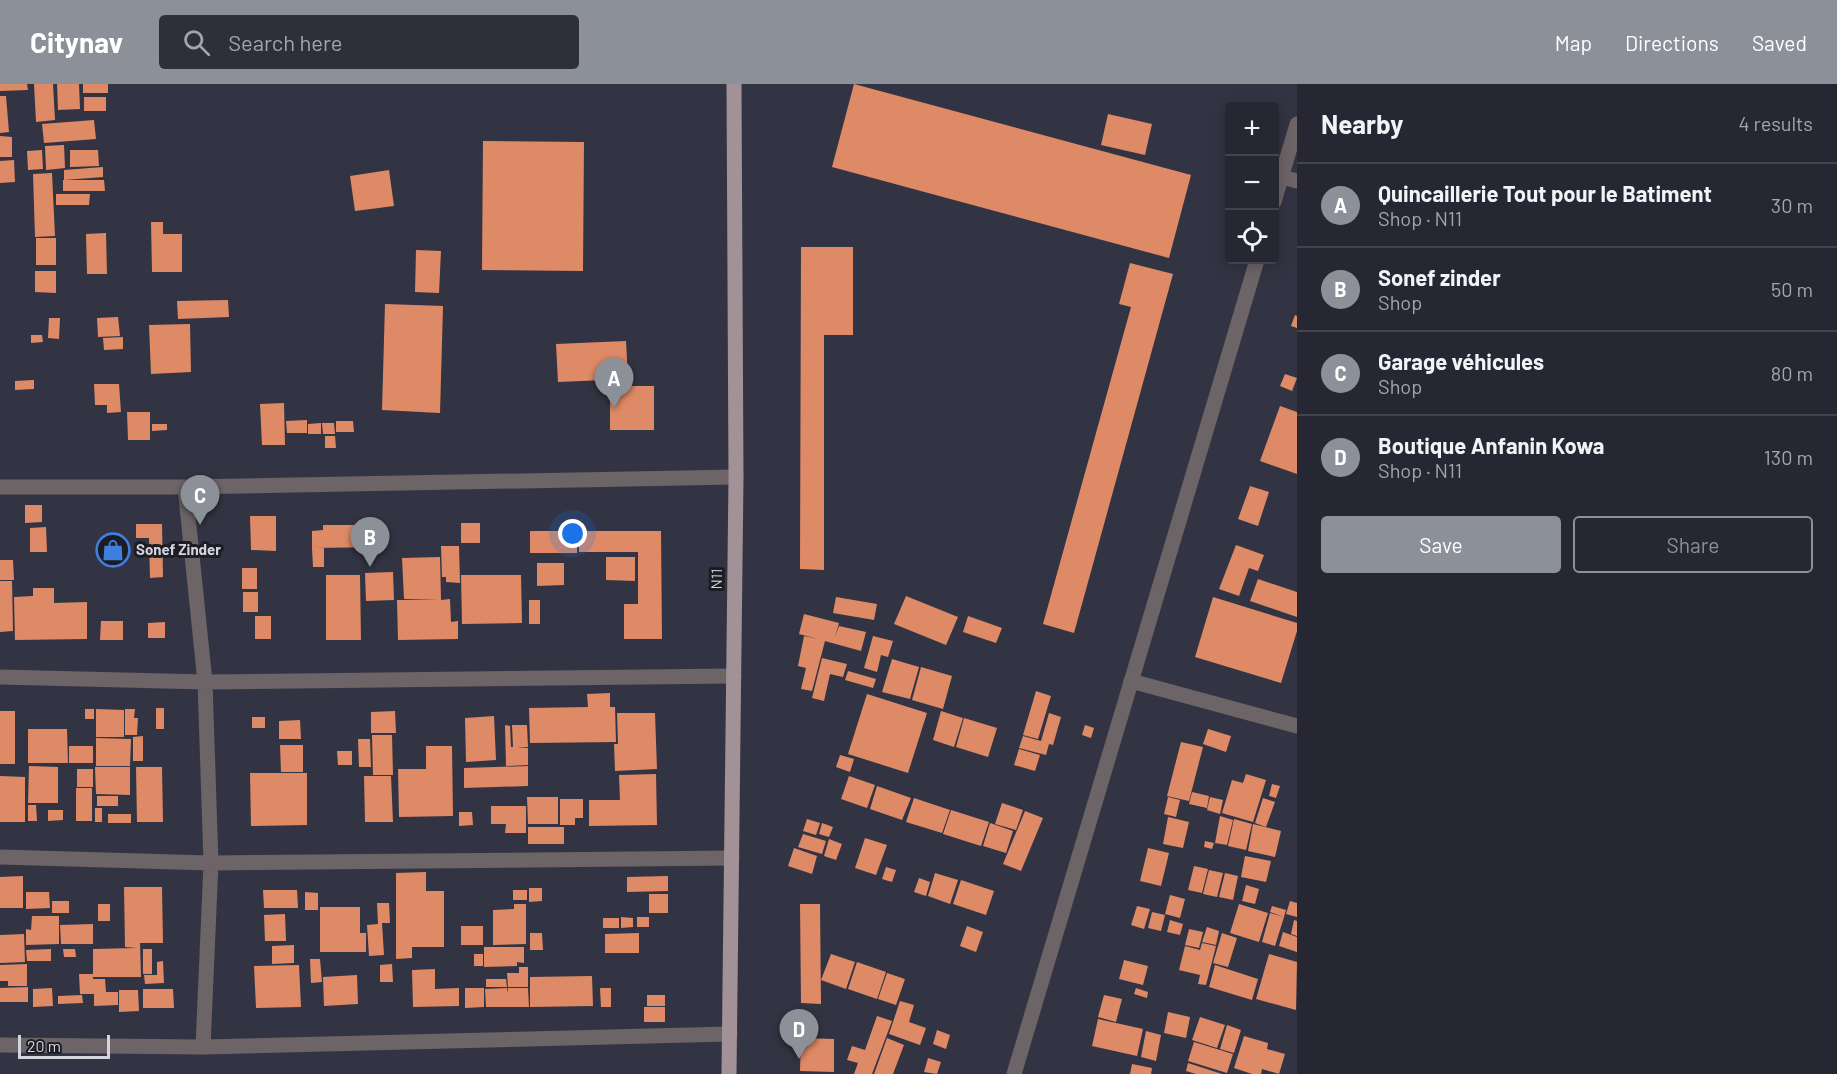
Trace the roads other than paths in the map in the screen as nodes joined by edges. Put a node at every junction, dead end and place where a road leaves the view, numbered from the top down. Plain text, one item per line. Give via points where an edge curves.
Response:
1 (734, 84) edge
2 (1297, 124) edge
3 (1290, 179) edge
4 (1279, 196) edge
5 (1256, 264) edge
6 (736, 477) junction
7 (185, 487) junction
8 (0, 488) edge
9 (734, 676) junction
10 (0, 677) edge
11 (1131, 681) junction
12 (205, 682) junction
13 (1297, 726) edge
14 (0, 857) edge
15 (732, 858) junction
16 (211, 862) junction
17 (730, 1034) junction
18 (0, 1045) edge
19 (203, 1047) junction
20 (729, 1074) edge
21 (1014, 1074) edge

1 - 6 main road, N11
2 - 3 street
3 - 4 street
5 - 11 street
6 - 7 street
6 - 9 main road, N11
7 - 8 street
7 - 12 street
9 - 12 street
9 - 15 main road, N11
10 - 12 street
11 - 13 street
11 - 21 street
12 - 16 street
14 - 16 street
15 - 16 street
15 - 17 main road, N11
16 - 19 street
17 - 19 street
17 - 20 main road, N11
18 - 19 street

